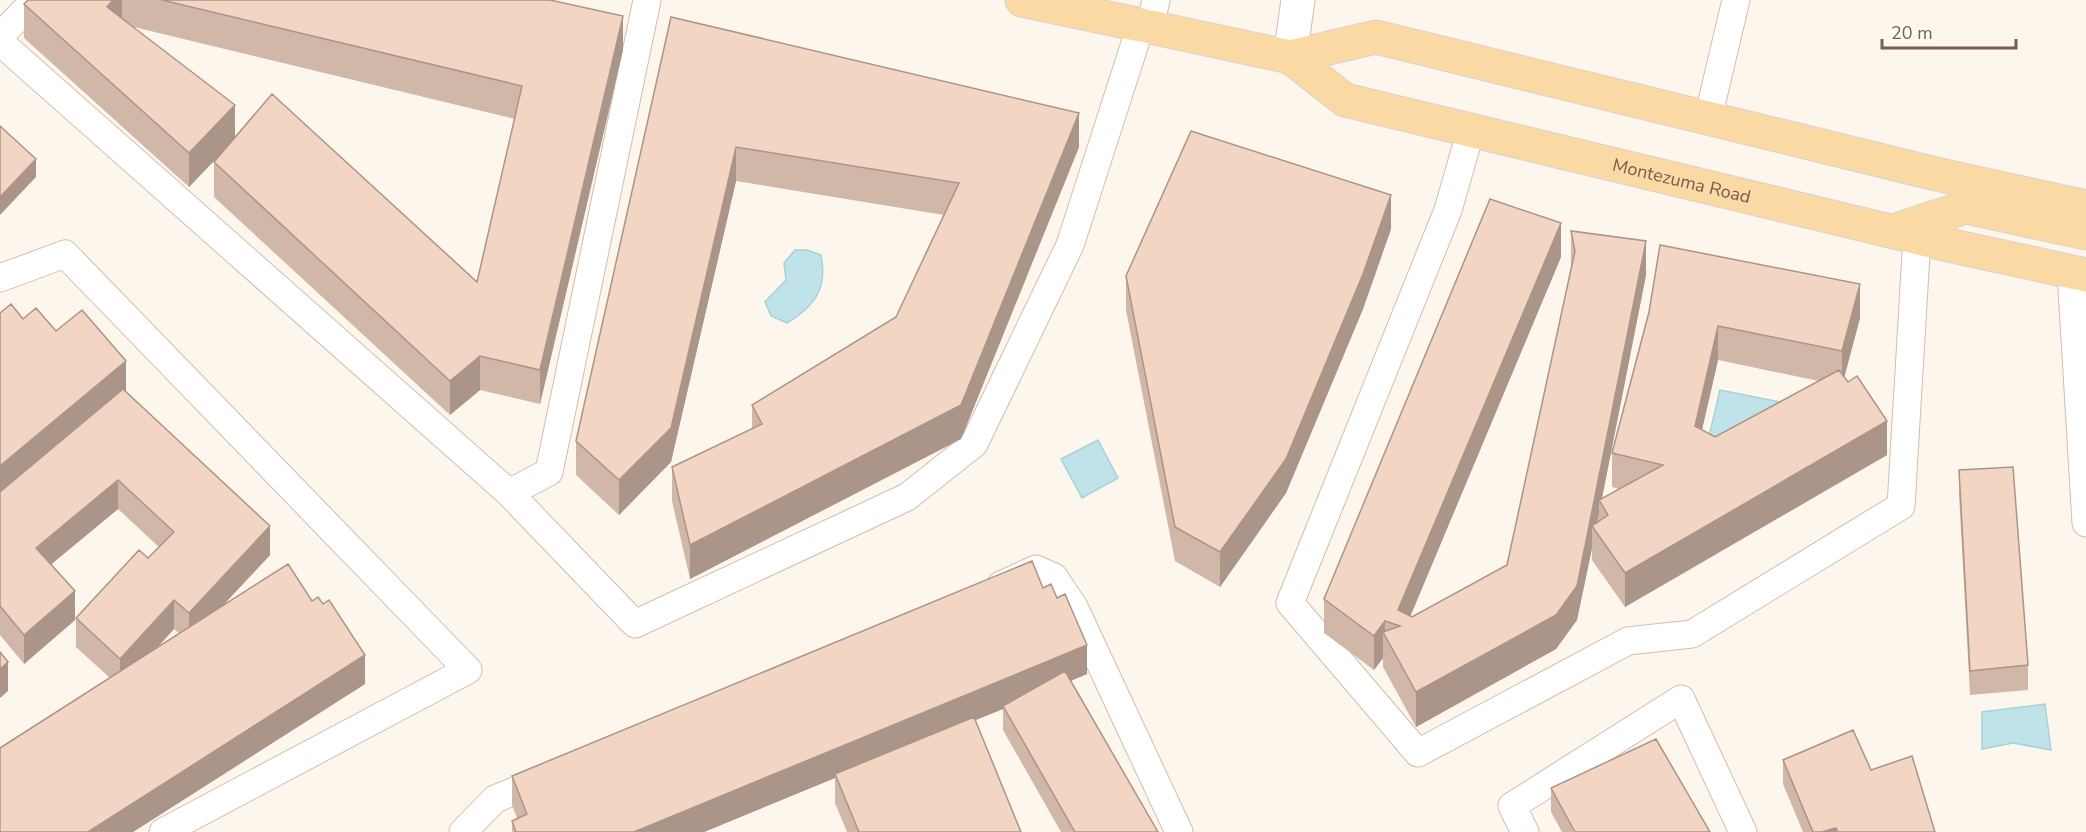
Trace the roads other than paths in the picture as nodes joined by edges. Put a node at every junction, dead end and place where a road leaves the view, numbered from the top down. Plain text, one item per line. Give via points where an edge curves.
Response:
1 (35, 0) edge
2 (647, 0) edge
3 (1022, 0) edge
4 (1298, 0) edge
5 (1736, 0) edge
6 (1149, 18) edge
7 (3, 27) edge
8 (1290, 57) junction
9 (1708, 118) junction
10 (1471, 130) junction
11 (2086, 207) edge
12 (2086, 233) edge
13 (1905, 234) junction
14 (2078, 274) edge
15 (0, 278) edge
16 (509, 493) junction
17 (2086, 523) edge
18 (981, 593) edge
19 (573, 766) edge
20 (163, 832) edge
21 (463, 832) edge
22 (1179, 832) edge
23 (1525, 832) edge
24 (1743, 832) edge

1 - 7 lane
2 - 16 lane via 549,472
3 - 6 main road, Montezuma Road
4 - 8 street
5 - 9 lane
6 - 8 main road, Montezuma Road
6 - 16 lane via 1070,245 974,444 907,497 635,624
7 - 16 lane
8 - 9 main road, Montezuma Road via 1376,37
8 - 10 main road, Montezuma Road via 1345,100
9 - 11 main road, Montezuma Road
10 - 13 main road, Montezuma Road
10 - 13 lane via 1448,210 1290,603 1418,753 1628,641 1692,634 1901,506
12 - 13 main road via 1966,207
13 - 14 main road, Montezuma Road
14 - 17 lane
15 - 20 lane via 64,254 468,670
18 - 22 lane via 1036,569 1054,577 1074,607
19 - 21 lane via 495,799
23 - 24 lane via 1512,806 1681,699

